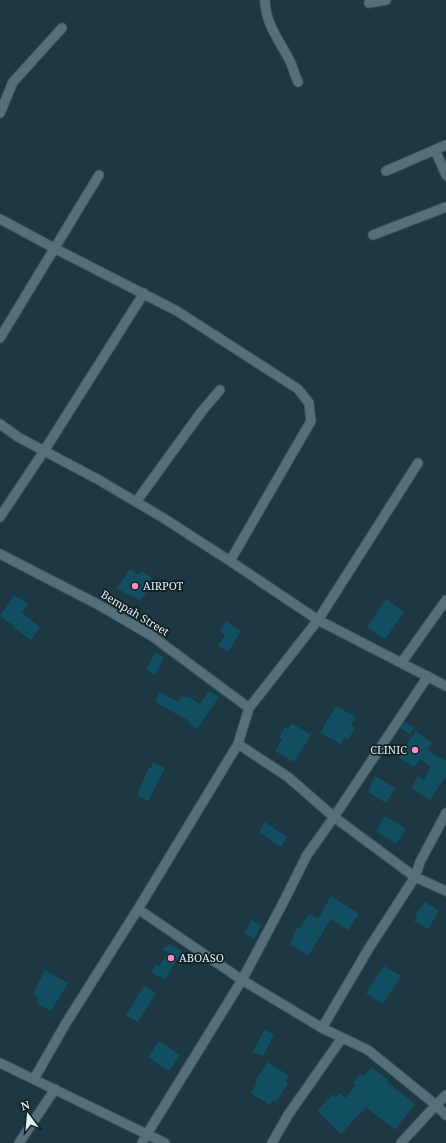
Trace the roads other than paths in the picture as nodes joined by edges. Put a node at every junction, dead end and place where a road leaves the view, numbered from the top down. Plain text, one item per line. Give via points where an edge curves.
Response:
1 (265, 0) edge
2 (386, 0) edge
3 (369, 3) dead end
4 (62, 28) dead end
5 (298, 82) dead end
6 (0, 113) edge
7 (446, 145) edge
8 (435, 150) junction
9 (386, 171) dead end
10 (99, 175) dead end
11 (446, 175) edge
12 (446, 207) edge
13 (0, 219) edge
14 (373, 235) dead end
15 (54, 248) junction
16 (144, 294) junction
17 (0, 338) edge
18 (220, 390) dead end
19 (0, 424) edge
20 (44, 451) junction
21 (418, 464) dead end
22 (136, 502) junction
23 (0, 517) edge
24 (0, 554) edge
25 (230, 561) junction
26 (446, 600) edge
27 (318, 620) junction
28 (402, 662) junction
29 (428, 676) junction
30 (446, 686) edge
31 (249, 708) junction
32 (238, 744) junction
33 (446, 813) edge
34 (334, 817) junction
35 (415, 877) junction
36 (446, 891) edge
37 (138, 909) junction
38 (242, 980) junction
39 (322, 1028) junction
40 (342, 1038) junction
41 (0, 1062) edge
42 (34, 1079) junction
43 (55, 1089) junction
44 (446, 1094) edge
45 (436, 1105) junction
46 (446, 1115) edge
47 (147, 1134) junction
48 (19, 1143) edge
49 (142, 1143) edge
50 (166, 1143) edge
51 (272, 1143) edge
52 (401, 1143) edge

1 - 5 street via 273,32 290,61
2 - 3 street
4 - 6 street via 13,82
7 - 8 street
8 - 9 street
8 - 11 street
10 - 15 street
12 - 14 street
13 - 15 street
15 - 16 street
15 - 17 street
16 - 20 street
16 - 25 street via 177,310 298,389 309,404 311,421
18 - 22 street
19 - 20 street
20 - 22 street
20 - 23 street
21 - 27 street
22 - 25 street
24 - 31 street, Bempah Street via 99,605 152,636
25 - 27 street
26 - 28 street
27 - 28 street
27 - 31 street
28 - 29 street
29 - 30 street
29 - 34 street
31 - 32 street
32 - 34 street via 288,777
32 - 37 street
33 - 35 street via 420,862
34 - 35 street
34 - 38 street via 307,855
35 - 36 street
35 - 39 street
37 - 38 street
37 - 42 street via 70,1016
38 - 39 street
38 - 47 street
39 - 40 street
40 - 45 street via 368,1050
40 - 51 street via 288,1115
41 - 42 street
42 - 43 street
43 - 47 street
43 - 48 street
44 - 45 street
45 - 46 street
45 - 52 street
47 - 49 street
47 - 50 street

